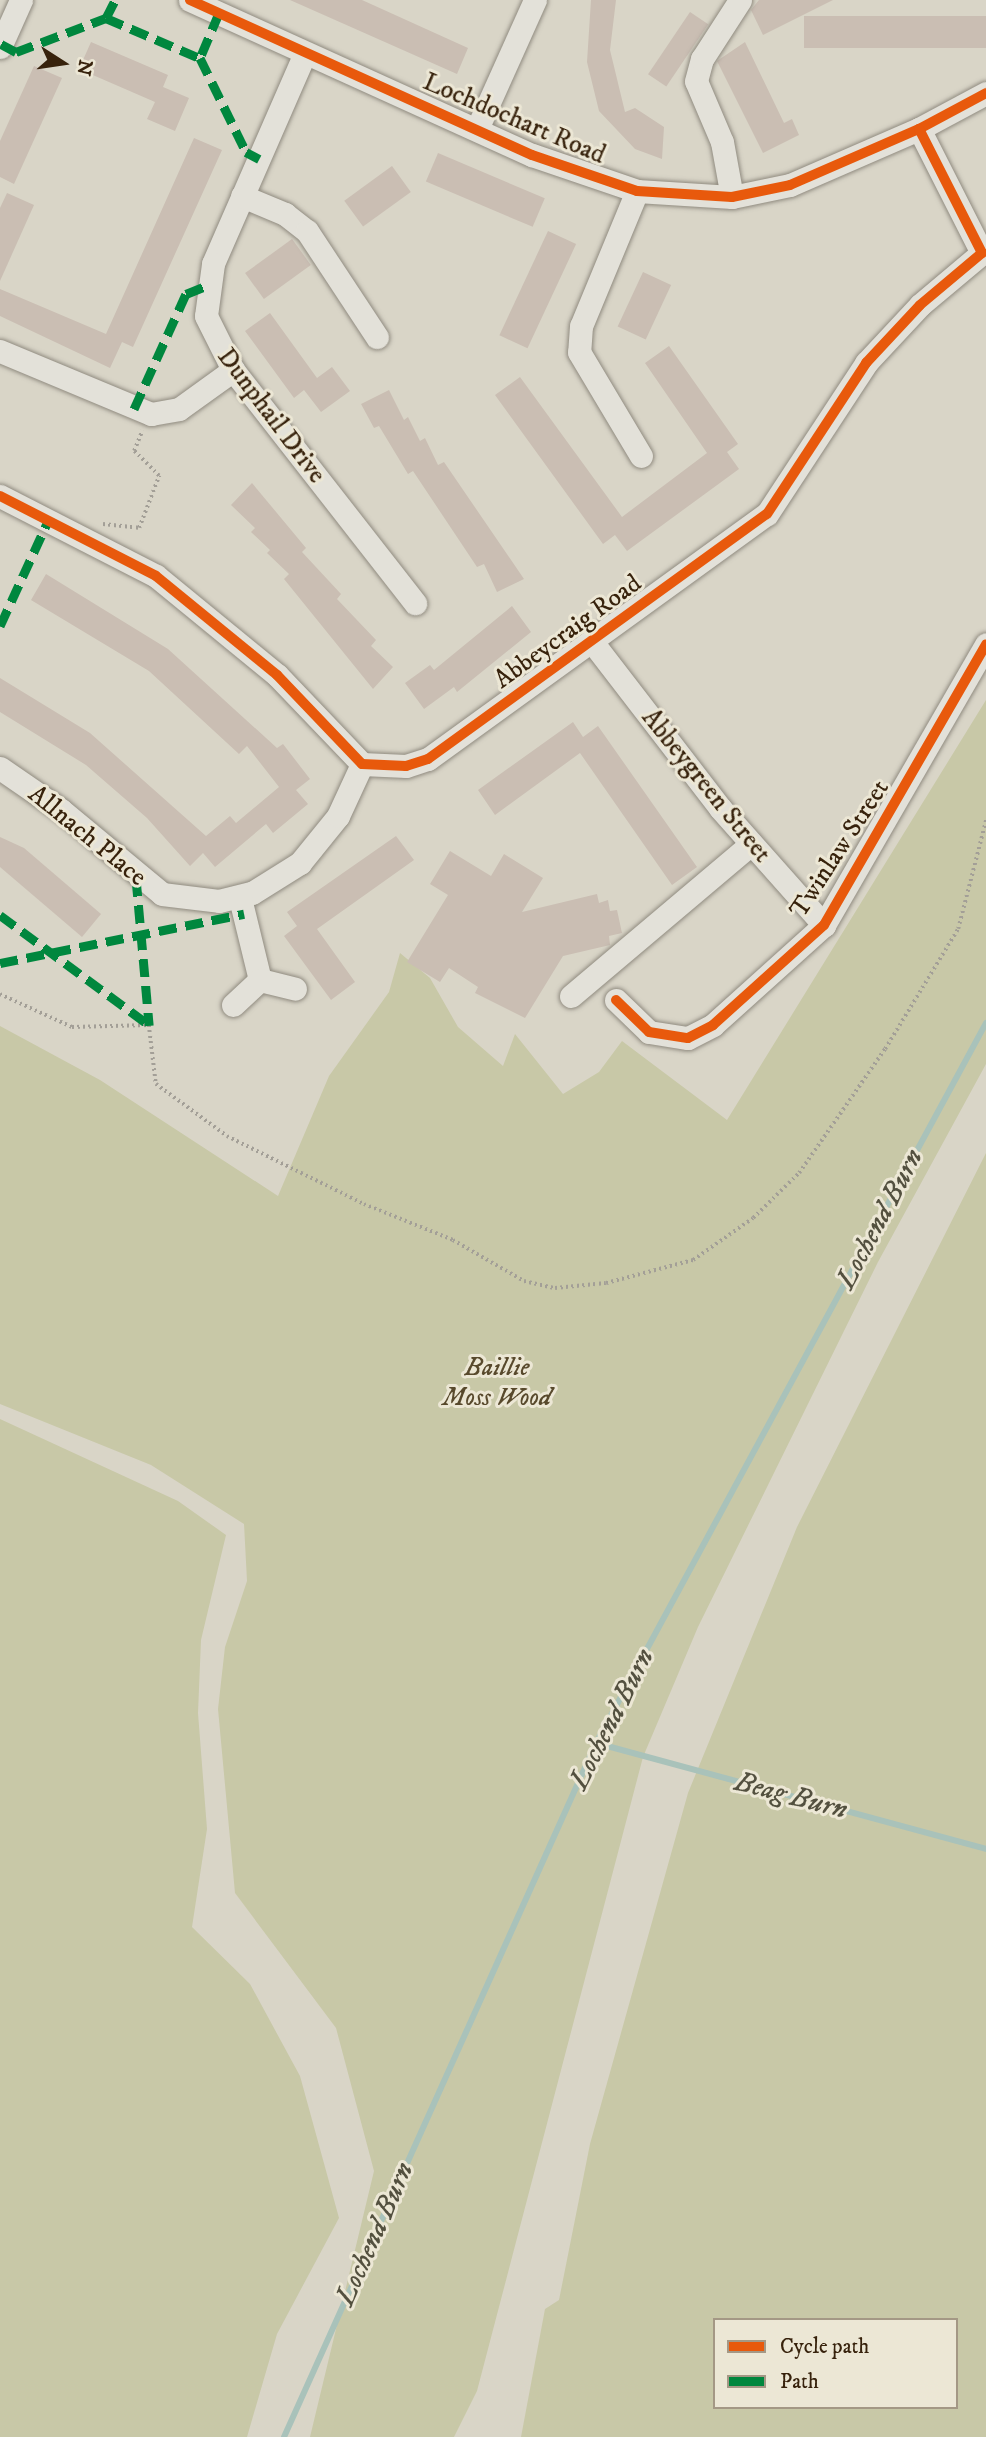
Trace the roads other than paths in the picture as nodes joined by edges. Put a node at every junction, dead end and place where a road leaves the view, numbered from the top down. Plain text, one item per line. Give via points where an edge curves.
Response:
1 (21, 0) edge
2 (190, 0) edge
3 (535, 0) edge
4 (740, 0) edge
5 (0, 47) edge
6 (305, 53) junction
7 (986, 93) edge
8 (477, 129) junction
9 (919, 129) junction
10 (637, 191) junction
11 (242, 196) junction
12 (732, 197) junction
13 (984, 254) edge
14 (377, 337) dead end
15 (0, 351) edge
16 (233, 370) junction
17 (641, 456) dead end
18 (0, 496) edge
19 (415, 603) dead end
20 (593, 643) junction
21 (986, 644) edge
22 (362, 764) junction
23 (0, 768) edge
24 (751, 844) junction
25 (240, 898) junction
26 (824, 925) junction
27 (260, 980) junction
28 (295, 989) dead end
29 (571, 996) dead end
30 (616, 1000) dead end
31 (233, 1005) dead end

1 - 5 street
2 - 6 street, Lochdochart Road
3 - 8 street
4 - 12 street via 702,59 696,81 722,142
6 - 8 street, Lochdochart Road
6 - 11 street, Dunphail Drive
7 - 9 street, Lochdochart Road
8 - 10 street, Lochdochart Road via 584,177
9 - 12 street, Lochdochart Road via 817,177
9 - 13 street, Abbeycraig Road
10 - 12 street, Lochdochart Road
10 - 17 street via 581,326 579,352
11 - 14 street via 285,214 307,231
11 - 16 street, Dunphail Drive via 205,297 211,335
13 - 20 street, Abbeycraig Road via 920,306 866,363 767,514
15 - 16 street via 151,414 179,409
16 - 19 street, Dunphail Drive
18 - 22 street via 156,576 277,675
20 - 22 street, Abbeycraig Road via 450,748 405,766
20 - 24 street, Abbeygreen Street
21 - 26 street, Twinlaw Street
22 - 25 street, Allnach Place via 320,843 277,881
23 - 25 street, Allnach Place via 61,810 162,894 194,901
24 - 26 street, Abbeygreen Street
24 - 29 street
25 - 27 street
26 - 30 street, Twinlaw Street via 713,1026 688,1038 649,1032
27 - 28 street
27 - 31 street

